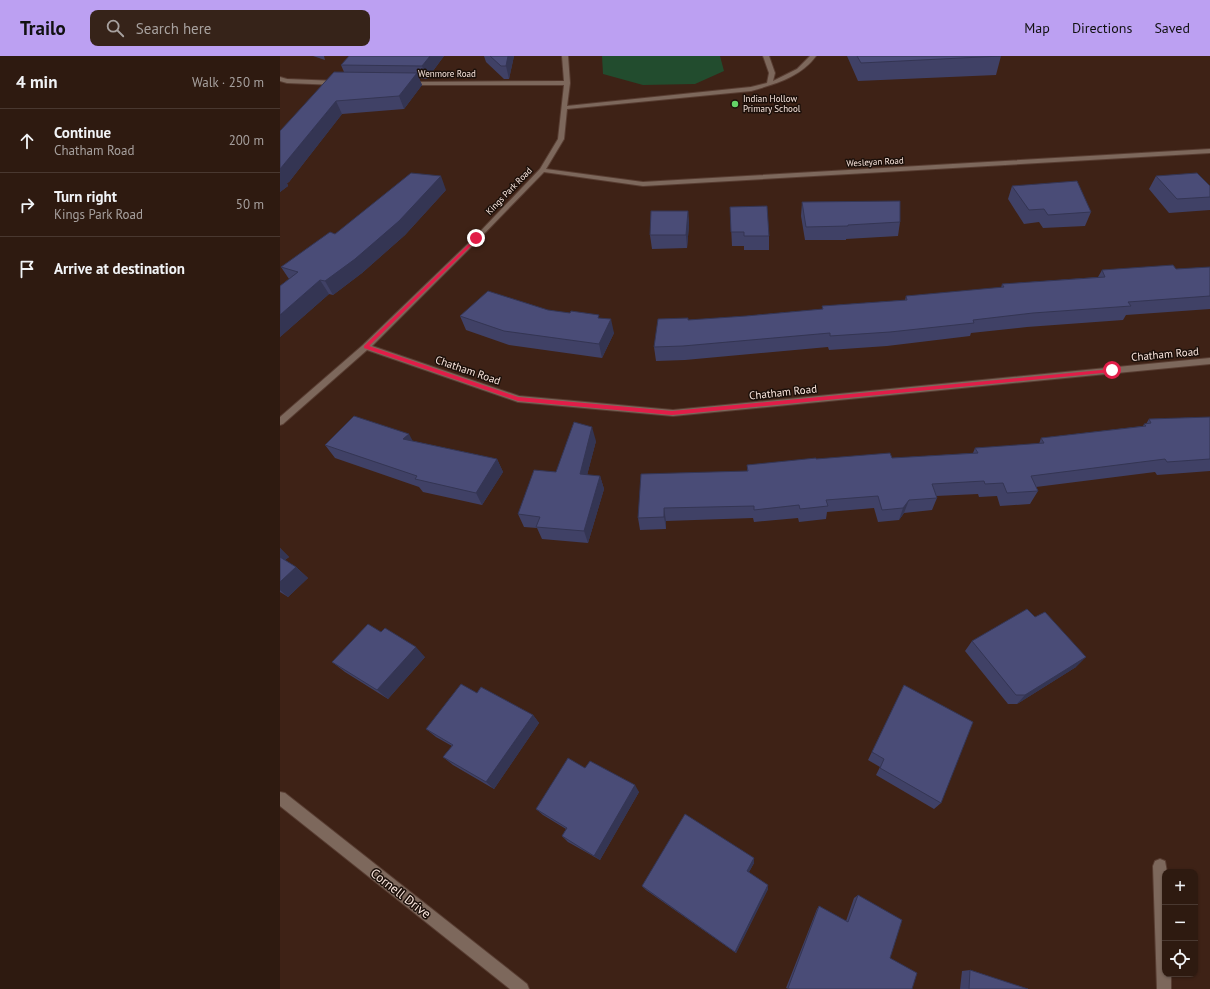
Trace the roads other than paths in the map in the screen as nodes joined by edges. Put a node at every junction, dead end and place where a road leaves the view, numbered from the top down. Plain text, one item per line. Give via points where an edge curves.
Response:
1 (565, 56) edge
2 (766, 56) edge
3 (813, 56) edge
4 (280, 79) edge
5 (341, 83) edge
6 (400, 83) edge
7 (567, 83) junction
8 (769, 84) junction
9 (564, 108) junction
10 (1210, 151) edge
11 (542, 170) junction
12 (366, 347) junction
13 (1210, 361) edge
14 (280, 422) edge
15 (280, 798) edge
16 (1160, 866) dead end
17 (522, 989) edge
18 (1164, 989) edge

1 - 7 street, Kings Park Road
2 - 8 street via 772,73
3 - 8 street via 809,63 796,73
4 - 5 street via 285,83
6 - 7 street, Wenmore Road
7 - 9 street, Kings Park Road
8 - 9 street via 751,89
9 - 11 street, Kings Park Road via 561,139
10 - 11 street, Wesleyan Road via 643,184
11 - 12 street, Kings Park Road
12 - 13 street, Chatham Road via 518,399 672,413
12 - 14 street, Kings Park Road
15 - 17 street, Cornell Drive
16 - 18 street

